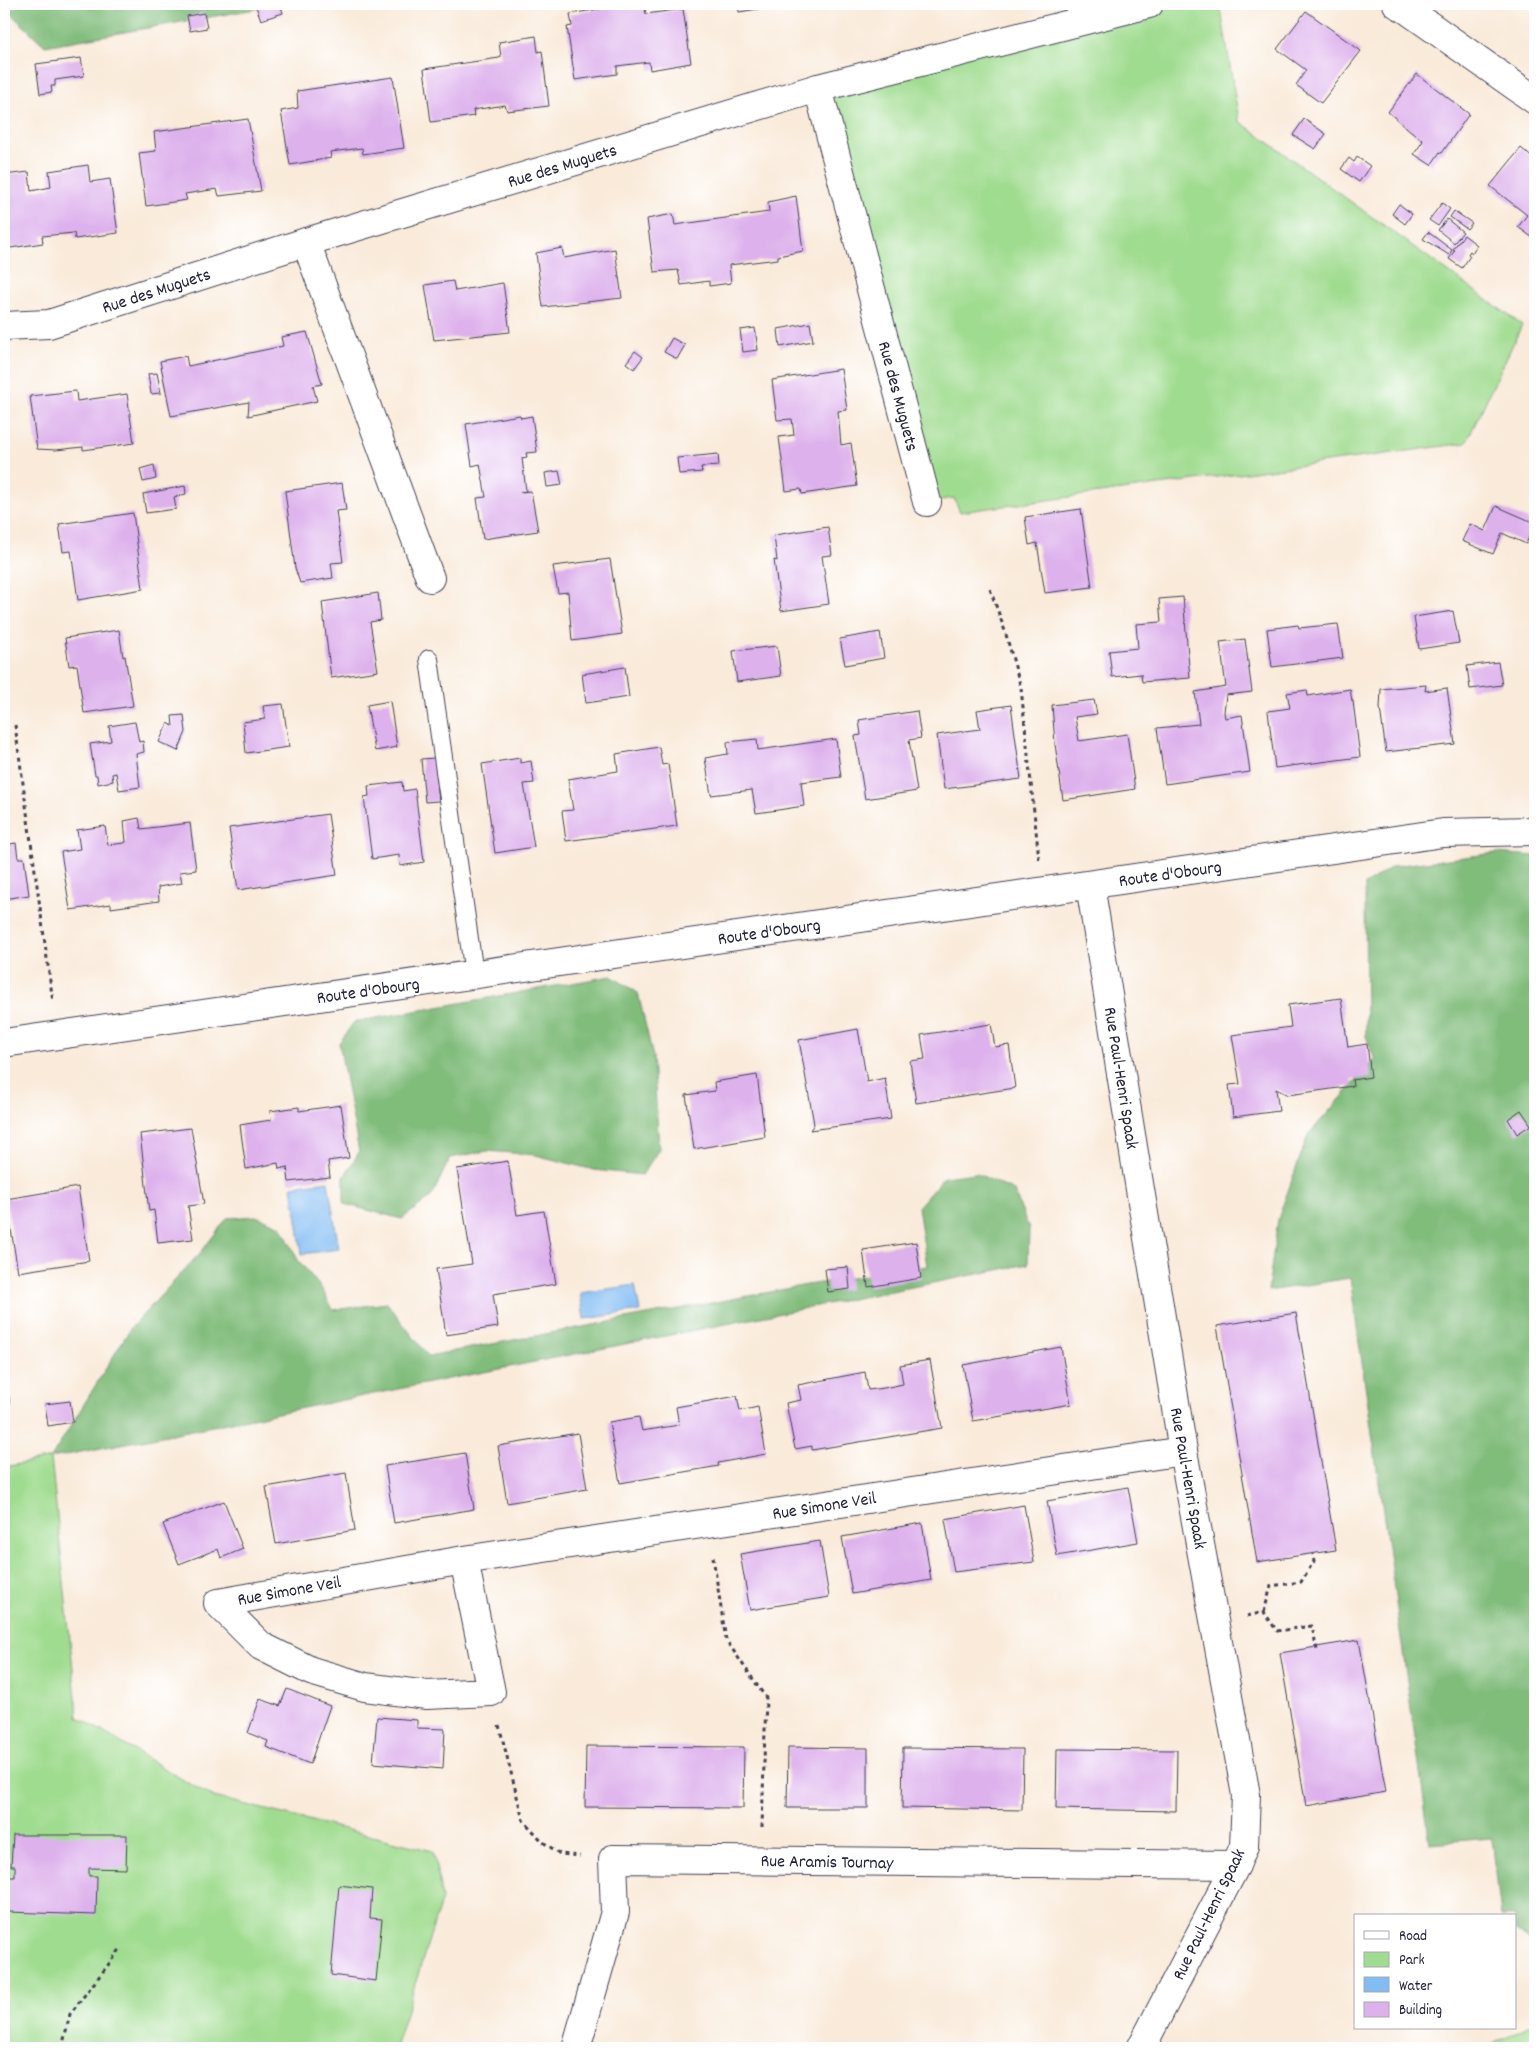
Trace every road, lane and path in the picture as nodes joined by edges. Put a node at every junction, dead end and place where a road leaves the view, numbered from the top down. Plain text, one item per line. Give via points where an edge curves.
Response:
1 (1149, 4) edge
2 (1397, 4) edge
3 (818, 88) junction
4 (1535, 100) edge
5 (306, 242) junction
6 (4, 326) edge
7 (926, 502) dead end
8 (430, 578) dead end
9 (990, 589) dead end
10 (429, 658) dead end
11 (15, 725) dead end
12 (1535, 831) edge
13 (1090, 885) junction
14 (1043, 892) junction
15 (474, 974) junction
16 (57, 1035) junction
17 (4, 1043) edge
18 (1184, 1451) junction
19 (707, 1523) junction
20 (1313, 1554) dead end
21 (464, 1560) junction
22 (1264, 1612) junction
23 (1215, 1622) junction
24 (1317, 1650) dead end
25 (491, 1692) junction
26 (613, 1858) junction
27 (761, 1860) junction
28 (1236, 1865) junction
29 (122, 1947) dead end
30 (62, 2048) edge
31 (576, 2048) edge
32 (1141, 2048) edge

1 - 3 street, Rue des Muguets
2 - 4 street
3 - 5 street, Rue des Muguets
3 - 7 street, Rue des Muguets
5 - 6 street, Rue des Muguets via 49,324
5 - 8 street
9 - 14 path via 1021,688
10 - 15 lane
11 - 16 path
12 - 13 street, Route d'Obourg via 1443,833
13 - 14 street, Route d'Obourg
13 - 18 street, Rue Paul-Henri Spaak
14 - 15 street, Route d'Obourg
15 - 16 street, Route d'Obourg
16 - 17 street, Route d'Obourg
18 - 19 street, Rue Simone Veil
18 - 23 street, Rue Paul-Henri Spaak
19 - 21 street, Rue Simone Veil
19 - 27 path via 726,1640 766,1698
20 - 22 path via 1314,1561 1301,1582 1271,1586
21 - 25 street
21 - 25 street, Rue Simone Veil via 218,1603 261,1646 311,1671 365,1687 418,1694
22 - 23 path
22 - 24 path via 1277,1630 1312,1626
23 - 28 street, Rue Paul-Henri Spaak via 1246,1795 1244,1846
25 - 26 path via 523,1820 543,1842 560,1854
26 - 27 street, Rue Aramis Tournay
26 - 31 street via 615,1912
27 - 28 street, Rue Aramis Tournay
28 - 32 street, Rue Paul-Henri Spaak
29 - 30 path via 70,2014

